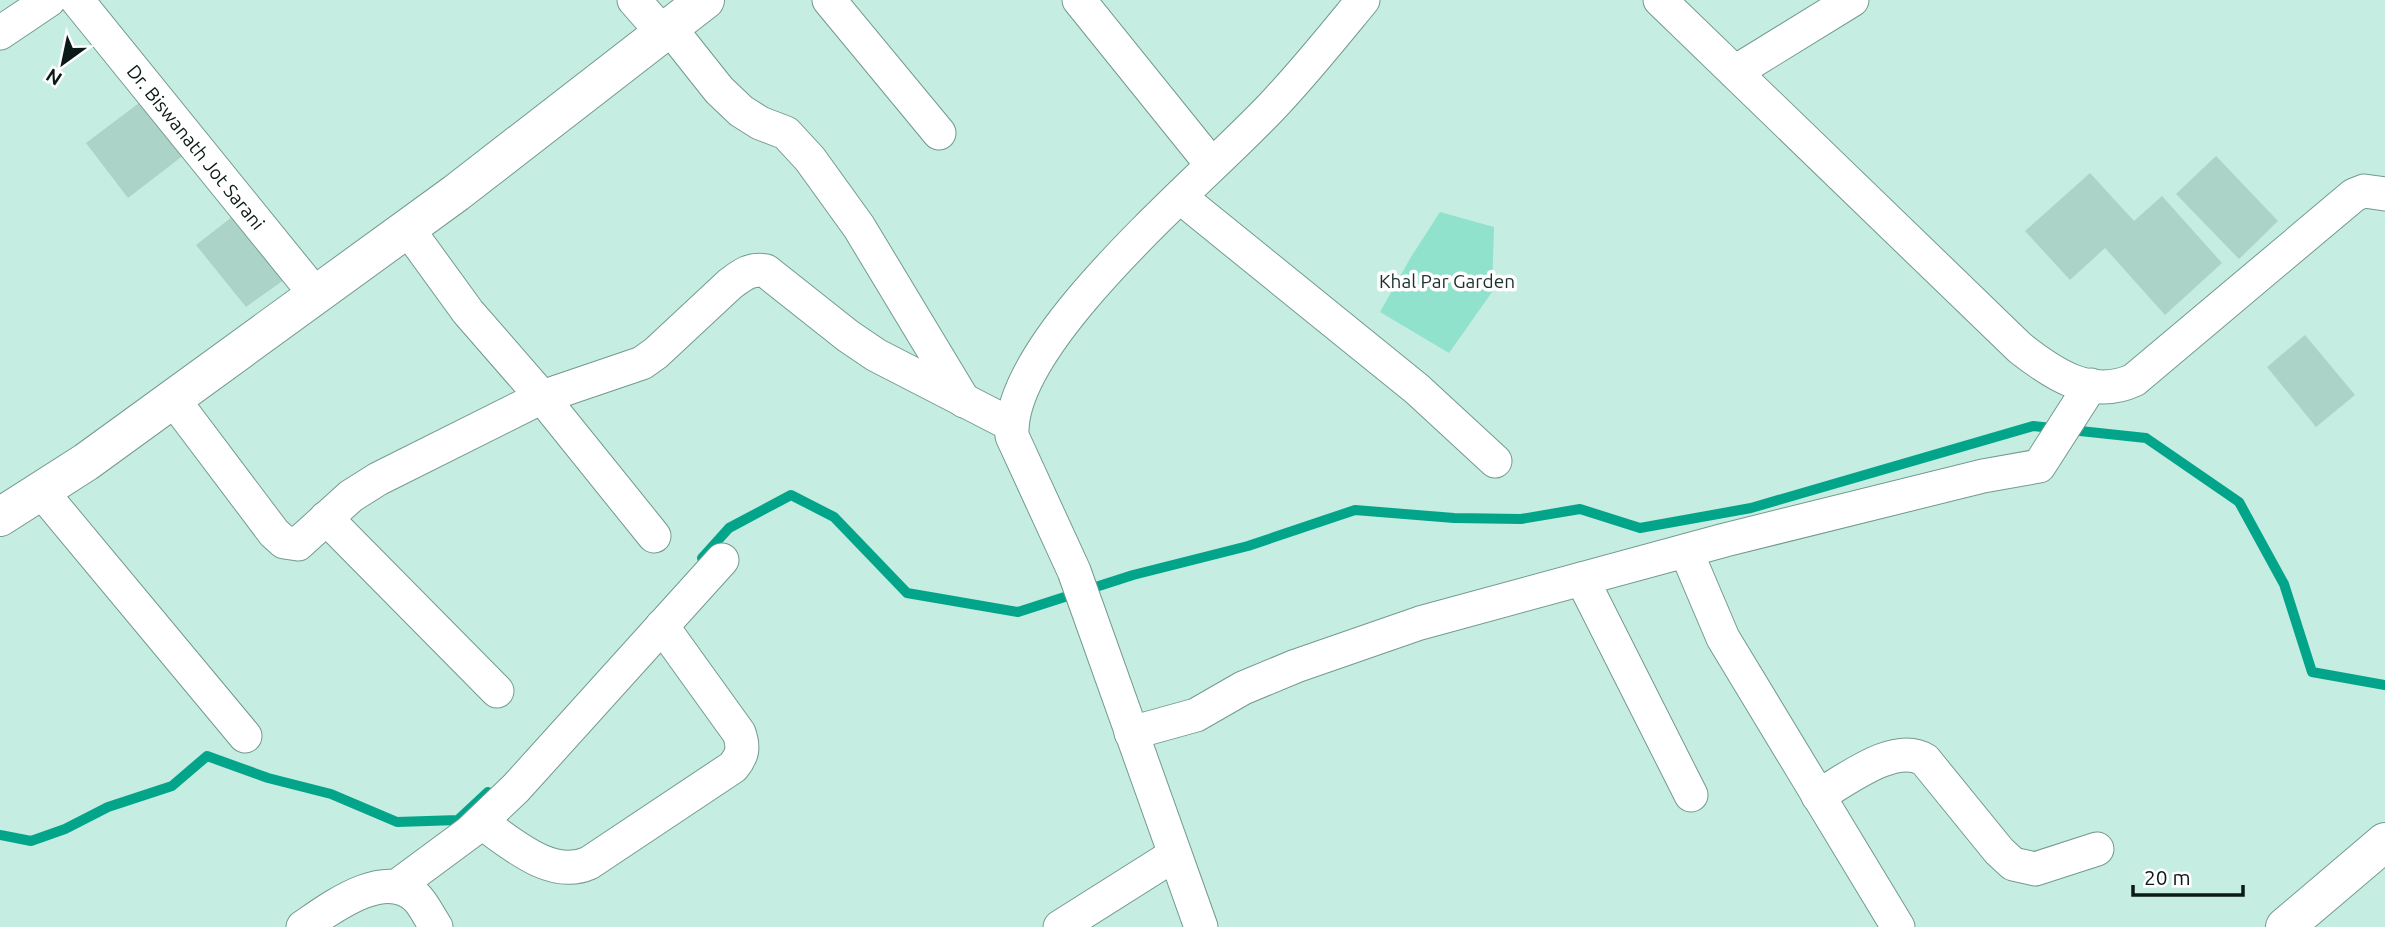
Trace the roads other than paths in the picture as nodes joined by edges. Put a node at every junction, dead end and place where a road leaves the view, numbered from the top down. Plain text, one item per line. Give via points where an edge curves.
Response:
1 (49, 0) edge
2 (77, 0) edge
3 (634, 0) edge
4 (705, 0) edge
5 (829, 0) edge
6 (1079, 0) edge
7 (1363, 0) edge
8 (1660, 0) edge
9 (1850, 0) edge
10 (666, 30) junction
11 (0, 33) edge
12 (1735, 72) junction
13 (939, 133) dead end
14 (1212, 165) junction
15 (2385, 194) edge
16 (1180, 197) junction
17 (407, 229) junction
18 (316, 295) junction
19 (2091, 386) junction
20 (542, 397) junction
21 (173, 399) junction
22 (964, 401) junction
23 (1012, 425) junction
24 (1495, 461) dead end
25 (41, 491) junction
26 (0, 517) edge
27 (326, 518) junction
28 (654, 536) dead end
29 (1686, 551) junction
30 (722, 560) dead end
31 (1582, 579) junction
32 (662, 626) junction
33 (497, 691) dead end
34 (1130, 733) junction
35 (245, 736) dead end
36 (1691, 795) dead end
37 (1818, 796) junction
38 (481, 822) junction
39 (2385, 842) edge
40 (2096, 849) dead end
41 (1174, 855) junction
42 (397, 887) junction
43 (303, 927) edge
44 (436, 927) edge
45 (1059, 927) edge
46 (1201, 927) edge
47 (1898, 927) edge
48 (2285, 927) edge

1 - 11 street
2 - 18 street, Dr. Biswanath Jot Sarani
3 - 10 street
4 - 10 street
5 - 13 street
6 - 14 street
7 - 14 street via 1277,102
8 - 12 street
9 - 12 street
10 - 17 street
10 - 22 street via 741,111 786,133 810,159 859,227
12 - 19 street via 2020,348 2055,374
14 - 16 street
15 - 19 street via 2364,191 2354,195 2134,380 2115,387
16 - 23 street via 1060,325 1017,397
16 - 24 street via 1407,381
17 - 18 street
17 - 20 street via 468,312
18 - 21 street
19 - 29 street via 2039,466
20 - 22 street via 642,363 730,284 755,269 766,271 876,355
20 - 27 street via 378,479
20 - 28 street
21 - 25 street
21 - 27 street via 280,540 298,544
22 - 23 street
23 - 34 street via 1012,436 1074,571
25 - 26 street
25 - 35 street
27 - 33 street
29 - 31 street
29 - 37 street via 1723,638
30 - 32 street
31 - 34 street via 1420,623 1296,666 1243,688 1196,715
31 - 36 street
32 - 38 street
32 - 38 street via 739,733 741,757 733,766 576,869 526,853
34 - 41 street
37 - 40 street via 1885,758 1912,753 1925,760 2014,864 2035,869
37 - 47 street
38 - 42 street
39 - 48 street
41 - 45 street
41 - 46 street
42 - 43 street via 368,890
42 - 44 street via 417,898

